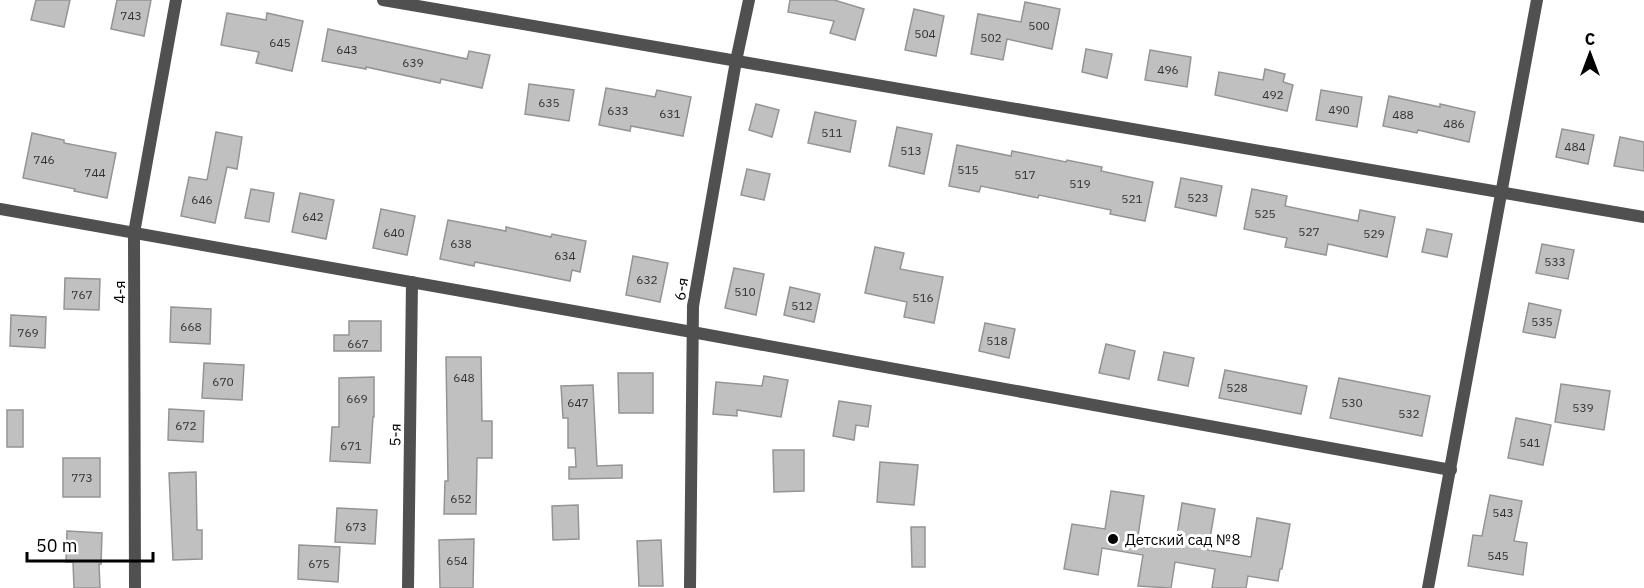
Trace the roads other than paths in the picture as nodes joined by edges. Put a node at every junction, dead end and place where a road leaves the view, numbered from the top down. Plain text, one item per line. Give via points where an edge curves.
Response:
1 (176, 0) edge
2 (383, 0) edge
3 (749, 0) edge
4 (1537, 0) edge
5 (736, 61) junction
6 (1502, 193) junction
7 (0, 209) edge
8 (1644, 217) edge
9 (134, 233) junction
10 (412, 282) junction
11 (692, 332) junction
12 (1451, 470) junction
13 (135, 588) edge
14 (408, 588) edge
15 (690, 588) edge
16 (1428, 588) edge

1 - 9 street, 4-я
2 - 5 street
3 - 5 street, 6-я
4 - 6 street
5 - 6 street
5 - 11 street, 6-я via 693,306
6 - 8 street
6 - 12 street
7 - 9 street
9 - 10 street
9 - 13 street, 4-я
10 - 11 street
10 - 14 street, 5-я
11 - 12 street
11 - 15 street, 6-я
12 - 16 street

